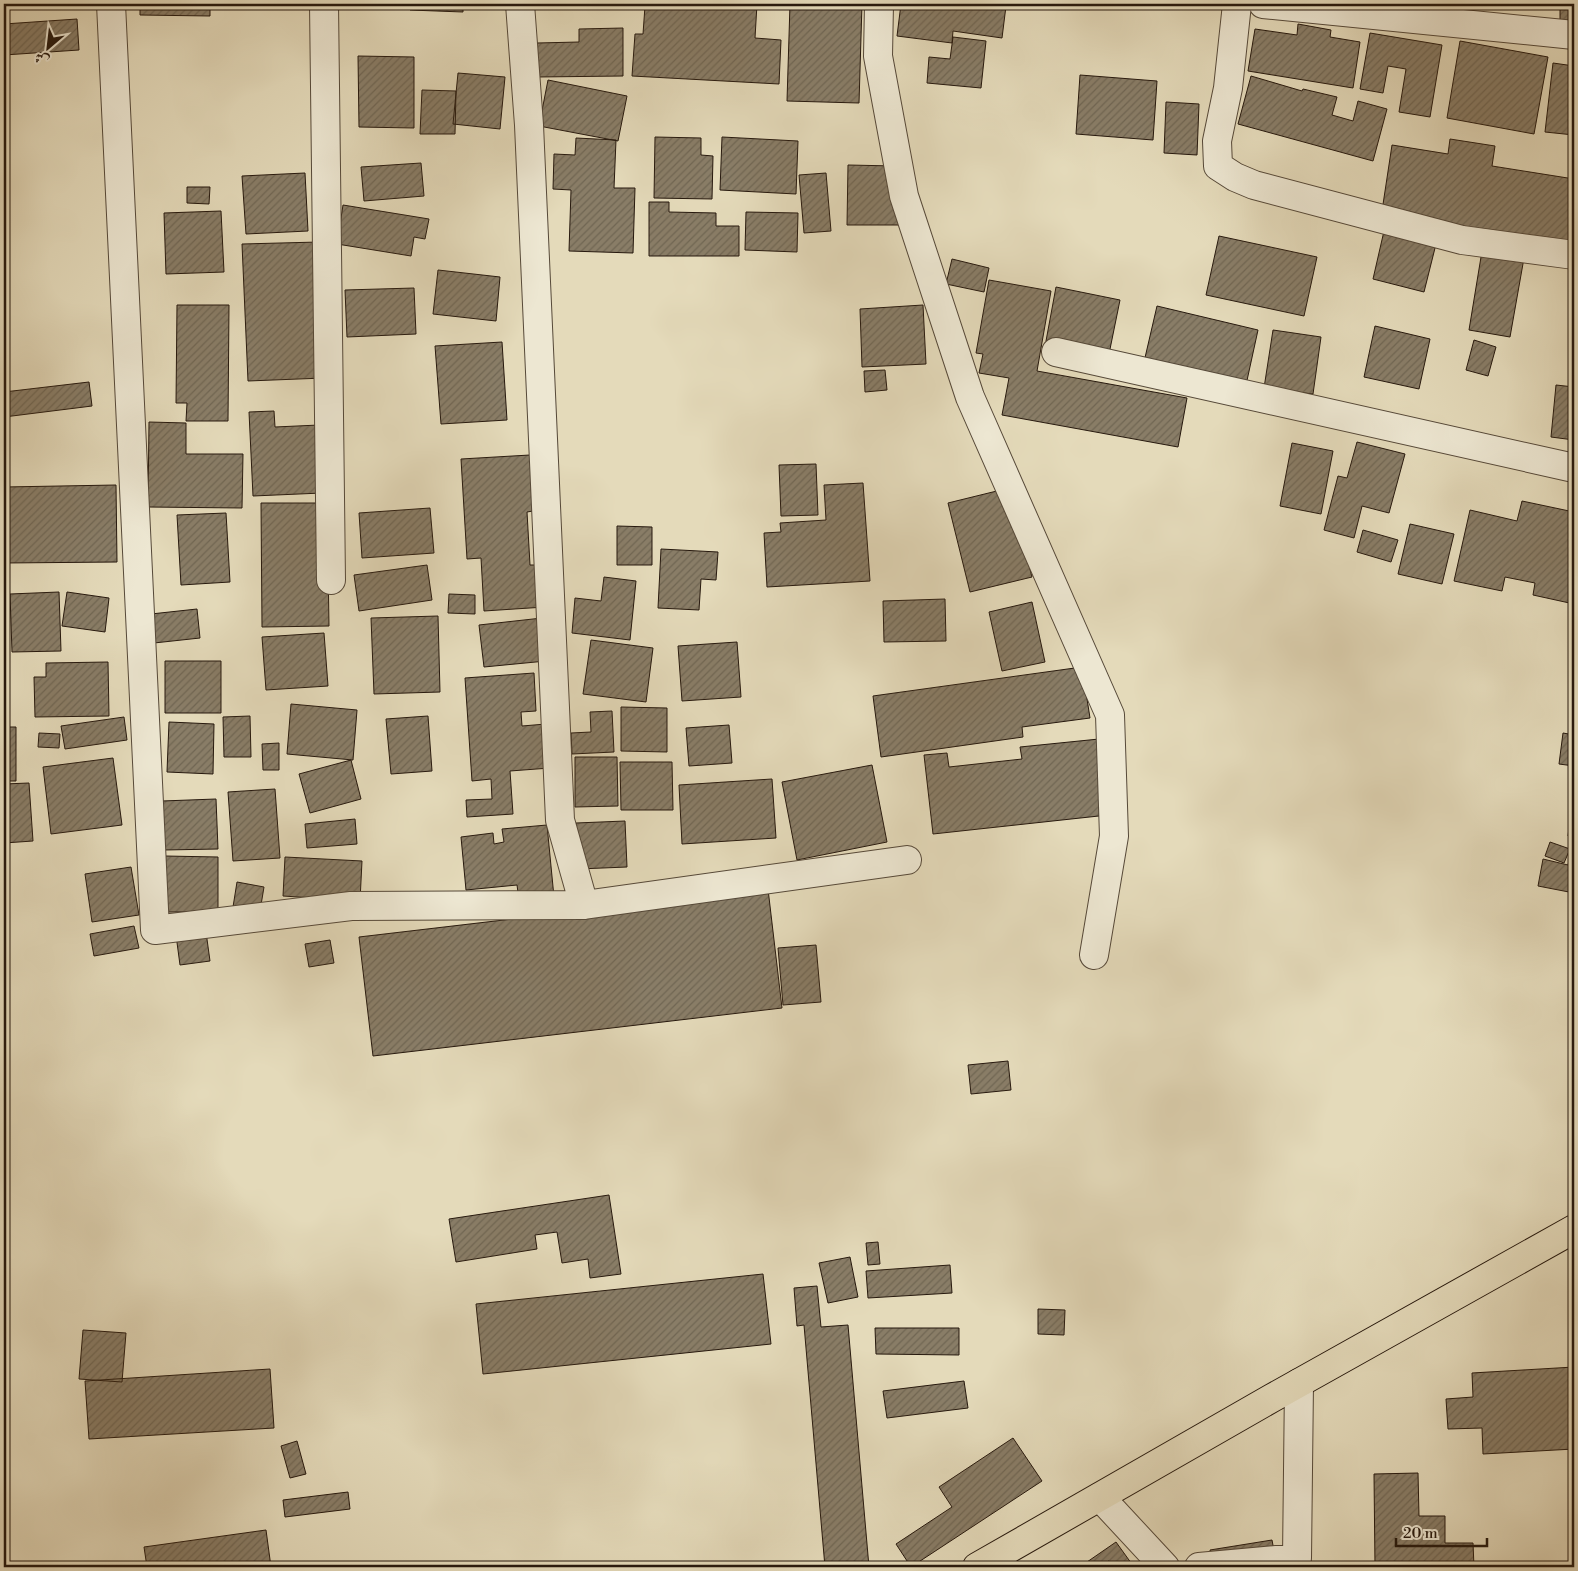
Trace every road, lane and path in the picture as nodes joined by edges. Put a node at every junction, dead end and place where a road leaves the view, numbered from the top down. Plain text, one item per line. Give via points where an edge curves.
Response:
1 (111, 4) edge
2 (324, 4) edge
3 (520, 4) edge
4 (879, 4) edge
5 (1237, 4) edge
6 (1263, 4) edge
7 (1349, 8) edge
8 (1574, 36) edge
9 (1574, 255) edge
10 (1056, 352) dead end
11 (1574, 468) edge
12 (331, 580) dead end
13 (907, 860) dead end
14 (584, 905) junction
15 (1094, 955) dead end
16 (1574, 1228) edge
17 (1299, 1383) junction
18 (1100, 1497) junction
19 (977, 1567) edge
20 (1165, 1567) edge
21 (1199, 1567) edge

1 - 14 street via 156,930 351,906
2 - 12 street
3 - 14 street via 529,125 560,820
4 - 15 street via 878,56 904,196 970,396 1110,715 1114,836
5 - 9 street via 1228,88 1217,141 1218,166 1254,185 1462,240
6 - 7 street
7 - 8 street
10 - 11 street
13 - 14 street
16 - 17 main road
17 - 18 main road
17 - 21 street via 1297,1558
18 - 19 main road
18 - 20 street

